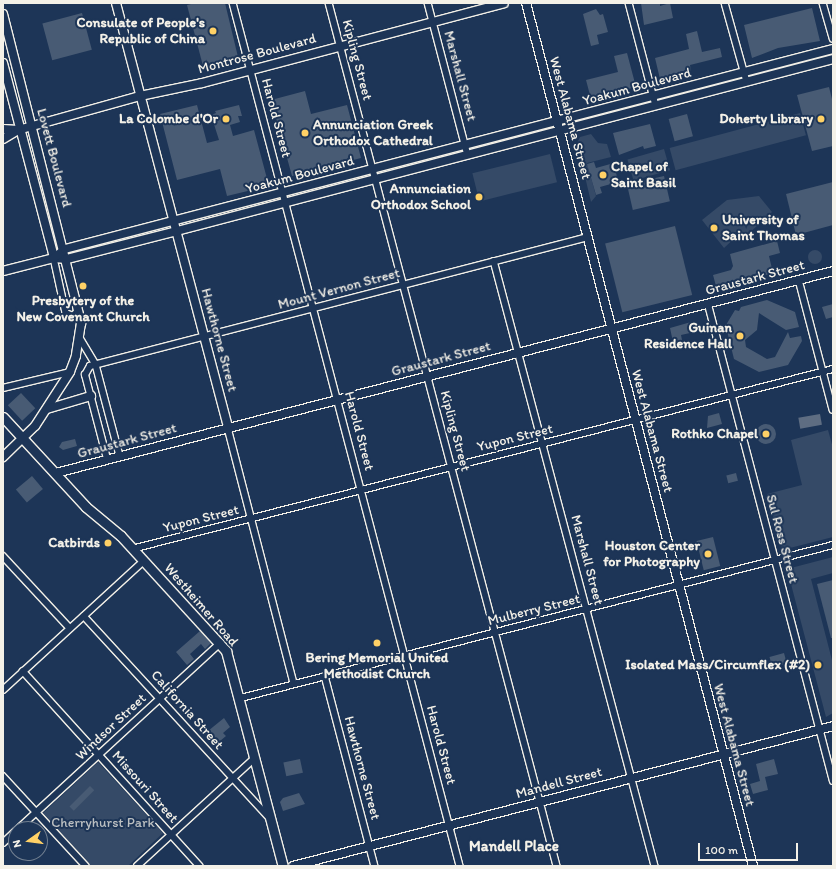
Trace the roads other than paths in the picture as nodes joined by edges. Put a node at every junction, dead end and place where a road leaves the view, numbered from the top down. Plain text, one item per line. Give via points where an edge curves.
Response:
1 (116, 3) edge
2 (233, 3) edge
3 (329, 3) edge
4 (428, 3) edge
5 (504, 3) edge
6 (526, 3) edge
7 (629, 3) edge
8 (726, 3) edge
9 (824, 3) edge
10 (3, 14) edge
11 (433, 22) junction
12 (833, 39) edge
13 (341, 46) junction
14 (833, 49) edge
15 (833, 59) edge
16 (3, 63) edge
17 (250, 69) junction
18 (744, 73) junction
19 (747, 82) junction
20 (140, 96) junction
21 (653, 96) junction
22 (656, 106) junction
23 (557, 121) junction
24 (33, 126) junction
25 (3, 129) edge
26 (19, 130) junction
27 (560, 131) junction
28 (3, 139) edge
29 (465, 145) junction
30 (468, 155) junction
31 (373, 169) junction
32 (376, 179) junction
33 (283, 193) junction
34 (285, 202) junction
35 (174, 221) junction
36 (177, 231) junction
37 (588, 237) junction
38 (65, 249) junction
39 (54, 258) junction
40 (68, 259) junction
41 (494, 261) junction
42 (3, 271) edge
43 (833, 271) edge
44 (799, 280) junction
45 (404, 285) junction
46 (708, 303) junction
47 (314, 308) junction
48 (79, 309) junction
49 (612, 328) junction
50 (205, 337) junction
51 (80, 338) junction
52 (519, 352) junction
53 (96, 365) junction
54 (833, 369) edge
55 (823, 371) junction
56 (70, 372) junction
57 (428, 376) junction
58 (3, 388) edge
59 (731, 393) junction
60 (91, 396) junction
61 (338, 399) junction
62 (46, 410) junction
63 (833, 410) edge
64 (3, 417) edge
65 (635, 419) junction
66 (228, 428) junction
67 (24, 438) junction
68 (544, 442) junction
69 (120, 456) junction
70 (3, 457) edge
71 (107, 459) junction
72 (452, 466) junction
73 (56, 473) junction
74 (362, 490) junction
75 (252, 519) junction
76 (833, 545) edge
77 (132, 549) junction
78 (3, 556) edge
79 (775, 560) junction
80 (144, 561) junction
81 (679, 585) junction
82 (587, 609) junction
83 (84, 616) junction
84 (70, 628) junction
85 (495, 632) junction
86 (220, 643) junction
87 (405, 656) junction
88 (23, 671) junction
89 (325, 676) junction
90 (294, 684) junction
91 (3, 690) edge
92 (160, 698) junction
93 (241, 698) junction
94 (833, 726) edge
95 (820, 730) junction
96 (99, 755) junction
97 (724, 755) junction
98 (256, 757) junction
99 (3, 776) edge
100 (632, 777) junction
101 (233, 778) junction
102 (833, 781) edge
103 (540, 801) junction
104 (36, 812) junction
105 (272, 820) junction
106 (26, 821) edge
107 (449, 825) junction
108 (172, 835) junction
109 (369, 846) junction
110 (86, 866) edge
111 (137, 866) edge
112 (200, 866) edge
113 (284, 866) edge
114 (293, 866) edge
115 (375, 866) edge
116 (460, 866) edge
117 (557, 866) edge
118 (655, 866) edge
119 (753, 866) edge

1 - 20 street, Hawthorne Street
2 - 17 street, Harold Street
3 - 13 street, Kipling Street
4 - 11 street, Marshall Street
5 - 11 street, Montrose Boulevard
6 - 23 street, West Alabama Street
7 - 21 street
8 - 18 street
9 - 12 street
10 - 24 street, Lovett Boulevard
11 - 13 street, Montrose Boulevard
11 - 29 street, Marshall Street
13 - 17 street, Montrose Boulevard
13 - 31 street, Kipling Street
14 - 18 street, Yoakum Boulevard
15 - 19 street, Yoakum Boulevard
16 - 26 street, Lovett Boulevard
17 - 20 street, Montrose Boulevard
17 - 33 street, Harold Street
18 - 19 street
18 - 21 street, Yoakum Boulevard
19 - 22 street, Yoakum Boulevard
20 - 24 street, Montrose Boulevard
20 - 35 street, Hawthorne Street
21 - 22 street
21 - 23 street, Yoakum Boulevard
22 - 27 street, Yoakum Boulevard
23 - 27 street, West Alabama Street
23 - 29 street, Yoakum Boulevard
24 - 26 street, Montrose Boulevard
24 - 38 street, Lovett Boulevard
25 - 26 street, Montrose Boulevard
26 - 28 street, Montrose Boulevard
26 - 39 street, Lovett Boulevard
27 - 30 street, Yoakum Boulevard
27 - 37 street, West Alabama Street
29 - 30 street, Marshall Street
29 - 31 street, Yoakum Boulevard
30 - 32 street, Yoakum Boulevard
31 - 32 street, Kipling Street
31 - 33 street, Yoakum Boulevard
32 - 34 street, Yoakum Boulevard
32 - 45 street, Kipling Street
33 - 34 street, Harold Street
33 - 35 street, Yoakum Boulevard
34 - 36 street, Yoakum Boulevard
34 - 47 street, Harold Street
35 - 36 street, Hawthorne Street
35 - 38 street, Yoakum Boulevard
36 - 40 street, Yoakum Boulevard
36 - 50 street, Hawthorne Street
37 - 41 street, Mount Vernon Street
37 - 49 street, West Alabama Street
38 - 39 street, Yoakum Boulevard
38 - 40 street, Lovett Boulevard
39 - 40 street, Yoakum Boulevard
39 - 42 street, Yoakum Boulevard
39 - 48 street, Lovett Boulevard via 66,313 73,316
40 - 48 street, Lovett Boulevard
41 - 45 street, Mount Vernon Street
41 - 52 street, Marshall Street
43 - 44 street, Graustark Street
44 - 46 street, Graustark Street
44 - 55 street
45 - 47 street, Mount Vernon Street
45 - 57 street, Kipling Street
46 - 49 street, Graustark Street
46 - 59 street, Sul Ross Street
47 - 50 street, Mount Vernon Street
47 - 61 street, Harold Street
48 - 51 street, Lovett Boulevard
49 - 52 street, Graustark Street
49 - 65 street, West Alabama Street
50 - 53 street, Mount Vernon Street
50 - 66 street, Hawthorne Street
51 - 53 street, Lovett Boulevard
51 - 56 street
52 - 57 street, Graustark Street
52 - 68 street, Marshall Street
53 - 60 street via 86,369
53 - 69 street, Lovett Boulevard
54 - 55 street, Yupon Street
55 - 59 street, Yupon Street
55 - 63 street
56 - 58 street
56 - 62 street
57 - 61 street, Graustark Street
57 - 72 street, Kipling Street
59 - 65 street, Yupon Street
59 - 79 street, Sul Ross Street
60 - 62 street
60 - 71 street
61 - 66 street, Graustark Street
61 - 74 street, Harold Street
62 - 67 street
64 - 67 main road, Westheimer Road
65 - 68 street, Yupon Street
65 - 81 street, West Alabama Street
66 - 69 street, Graustark Street
66 - 75 street, Hawthorne Street
67 - 70 street
67 - 73 main road, Westheimer Road
68 - 72 street, Yupon Street
68 - 82 street, Marshall Street
69 - 71 street, Graustark Street
71 - 73 street, Graustark Street
72 - 74 street, Yupon Street
72 - 85 street, Kipling Street
73 - 77 main road, Westheimer Road via 86,507
74 - 75 street, Yupon Street
74 - 87 street, Harold Street
75 - 77 street, Yupon Street
75 - 90 street, Hawthorne Street
76 - 79 street, Mulberry Street
77 - 80 main road, Westheimer Road
78 - 84 street
79 - 81 street, Mulberry Street
79 - 95 street, Sul Ross Street
80 - 83 street
80 - 86 main road, Westheimer Road
81 - 82 street, Mulberry Street
81 - 97 street, West Alabama Street
82 - 85 street, Mulberry Street
82 - 100 street, Marshall Street
83 - 84 street
83 - 92 street, California Street
84 - 88 street
85 - 87 street, Mulberry Street
85 - 103 street, Kipling Street
86 - 92 street, Windsor Street
86 - 93 main road, Westheimer Road via 230,660
87 - 89 street, Mulberry Street
87 - 107 street, Harold Street
88 - 91 street
88 - 96 street, Missouri Street
89 - 90 street, Mulberry Street
89 - 109 street, Hawthorne Street
90 - 93 street, Mulberry Street
92 - 96 street, Windsor Street
92 - 101 street, California Street
93 - 98 main road, Westheimer Road
94 - 95 street, Mandell Street
95 - 97 street, Mandell Street
95 - 102 street, Sul Ross Street
96 - 104 street, Windsor Street
96 - 108 street, Missouri Street
97 - 100 street, Mandell Street
97 - 119 street, West Alabama Street
98 - 101 street
98 - 105 main road, Westheimer Road
99 - 104 street
100 - 103 street, Mandell Street
100 - 118 street, Marshall Street
101 - 105 street, California Street
101 - 108 street
103 - 107 street, Mandell Street
103 - 117 street, Kipling Street
104 - 106 street, Windsor Street
104 - 110 street
105 - 113 main road, Westheimer Road
107 - 109 street, Mandell Street
107 - 116 street, Harold Street
108 - 111 street
108 - 112 street, Missouri Street
109 - 114 street, Mandell Street
109 - 115 street, Hawthorne Street

